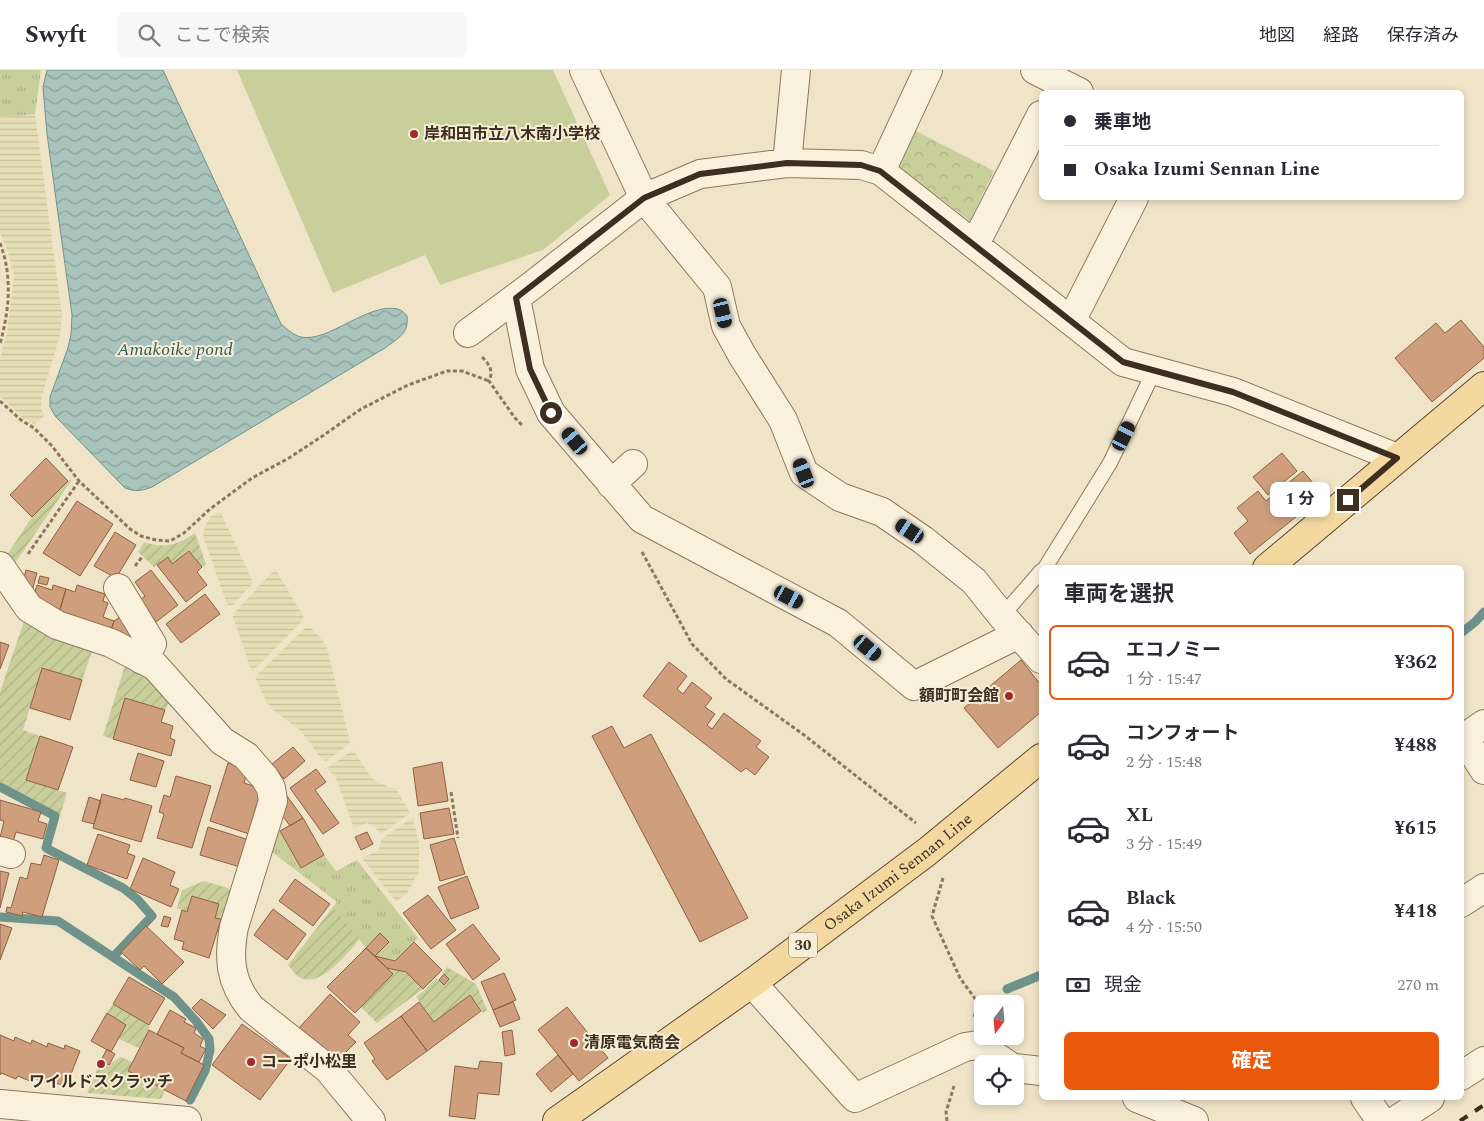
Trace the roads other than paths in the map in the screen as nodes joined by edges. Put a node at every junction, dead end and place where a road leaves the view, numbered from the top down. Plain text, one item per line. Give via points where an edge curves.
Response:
1 (584, 70) edge
2 (796, 70) edge
3 (928, 70) edge
4 (1039, 119) edge
5 (787, 163) junction
6 (880, 171) junction
7 (644, 198) junction
8 (1133, 200) edge
9 (975, 244) junction
10 (516, 298) junction
11 (1071, 321) junction
12 (468, 333) dead end
13 (1154, 371) junction
14 (1484, 386) edge
15 (1397, 458) junction
16 (634, 464) dead end
17 (611, 484) junction
18 (1047, 565) edge
19 (1271, 565) edge
20 (5, 574) edge
21 (1039, 575) edge
22 (118, 588) dead end
23 (1010, 625) junction
24 (1039, 657) edge
25 (142, 660) junction
26 (1470, 734) edge
27 (1039, 760) edge
28 (1484, 770) edge
29 (1484, 888) edge
30 (1464, 901) edge
31 (752, 983) junction
32 (993, 1055) edge
33 (1484, 1061) edge
34 (1024, 1069) edge
35 (1039, 1071) edge
36 (1464, 1074) edge
37 (1142, 1100) edge
38 (1366, 1100) edge
39 (1427, 1100) edge
40 (0, 1104) edge
41 (187, 1121) edge
42 (371, 1121) edge
43 (556, 1121) edge
44 (1194, 1121) edge
45 (1381, 1121) edge
46 (1395, 1121) edge

1 - 7 street
2 - 5 street
3 - 6 street
4 - 9 street
5 - 6 street via 861,165
5 - 7 street via 700,174
6 - 9 street
7 - 10 street
7 - 23 street via 717,287 726,326 783,420 804,473 840,497 882,512 923,540 974,581
8 - 11 street
9 - 11 street
10 - 12 street
10 - 17 street via 530,369 551,413
11 - 13 street via 1123,362
13 - 15 street via 1233,392
13 - 18 lane via 1110,463
14 - 15 main road
15 - 19 main road
16 - 17 street
17 - 23 street via 642,519 838,622 914,686
20 - 25 street via 29,608 57,625 111,643
21 - 23 lane
22 - 25 street via 152,644
23 - 24 street
25 - 42 street via 155,666 222,741 246,756 273,795 230,948 231,967 242,997 251,1008 328,1069
26 - 28 street
27 - 31 main road, Osaka Izumi Sennan Line / 30 via 928,851
29 - 30 street
31 - 32 street via 855,1098 965,1047 978,1046
31 - 43 main road, Osaka Izumi Sennan Line / 30
33 - 36 street
34 - 35 street
37 - 44 street
38 - 45 street
39 - 46 street
40 - 41 street

